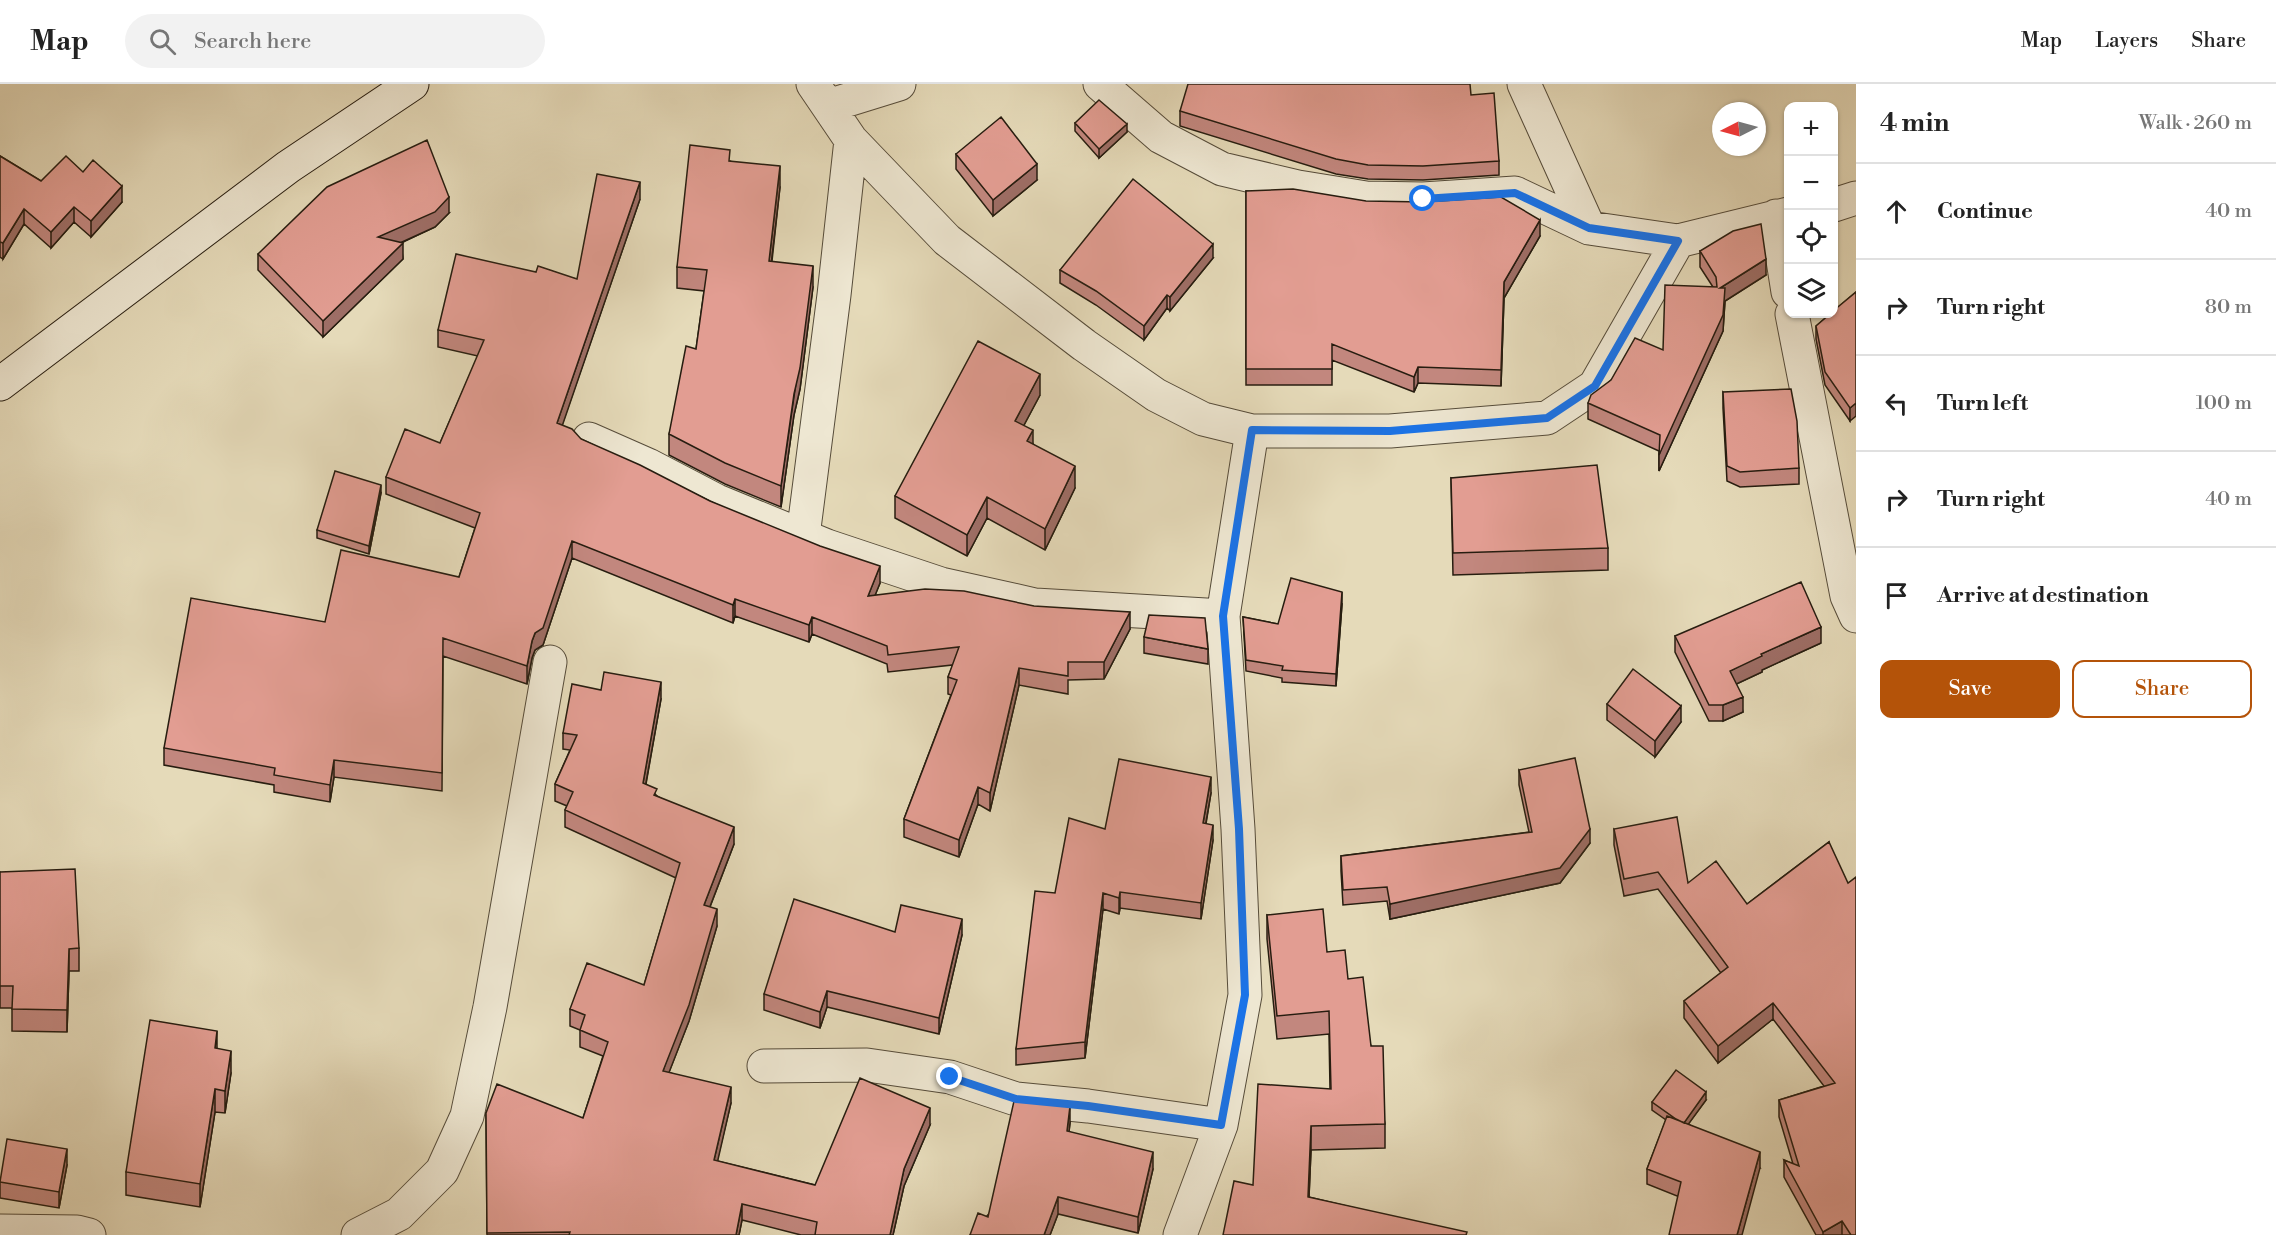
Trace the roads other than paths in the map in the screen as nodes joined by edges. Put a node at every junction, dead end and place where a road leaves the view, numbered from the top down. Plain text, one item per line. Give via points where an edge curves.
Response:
1 (412, 84) edge
2 (899, 84) edge
3 (1100, 84) edge
4 (1524, 84) edge
5 (820, 95) edge
6 (851, 140) junction
7 (1856, 198) edge
8 (1838, 204) edge
9 (1782, 215) edge
10 (1589, 228) junction
11 (1678, 241) junction
12 (1786, 264) edge
13 (1793, 318) edge
14 (0, 384) edge
15 (1252, 430) junction
16 (589, 440) edge
17 (803, 536) junction
18 (1853, 602) edge
19 (1223, 616) junction
20 (550, 662) dead end
21 (764, 1066) dead end
22 (1221, 1125) junction
23 (0, 1231) edge
24 (89, 1235) edge
25 (358, 1235) edge
26 (1180, 1235) edge

1 - 14 street via 288,167
2 - 5 street
3 - 10 street via 1161,137 1222,169 1366,198 1515,193
4 - 10 street
5 - 6 street
6 - 15 street via 946,240 1084,345 1156,395 1203,419
6 - 17 street
7 - 8 street
9 - 11 street
9 - 12 street
10 - 11 street
11 - 15 street via 1595,386 1547,418 1390,431
13 - 18 street
15 - 19 street
16 - 17 street via 717,501
17 - 19 street via 941,584 1035,605
19 - 22 street via 1239,829 1245,995
20 - 25 street via 492,996 467,1116 442,1171 399,1214
21 - 22 street via 867,1065 950,1077 1016,1099
22 - 26 street
23 - 24 street

